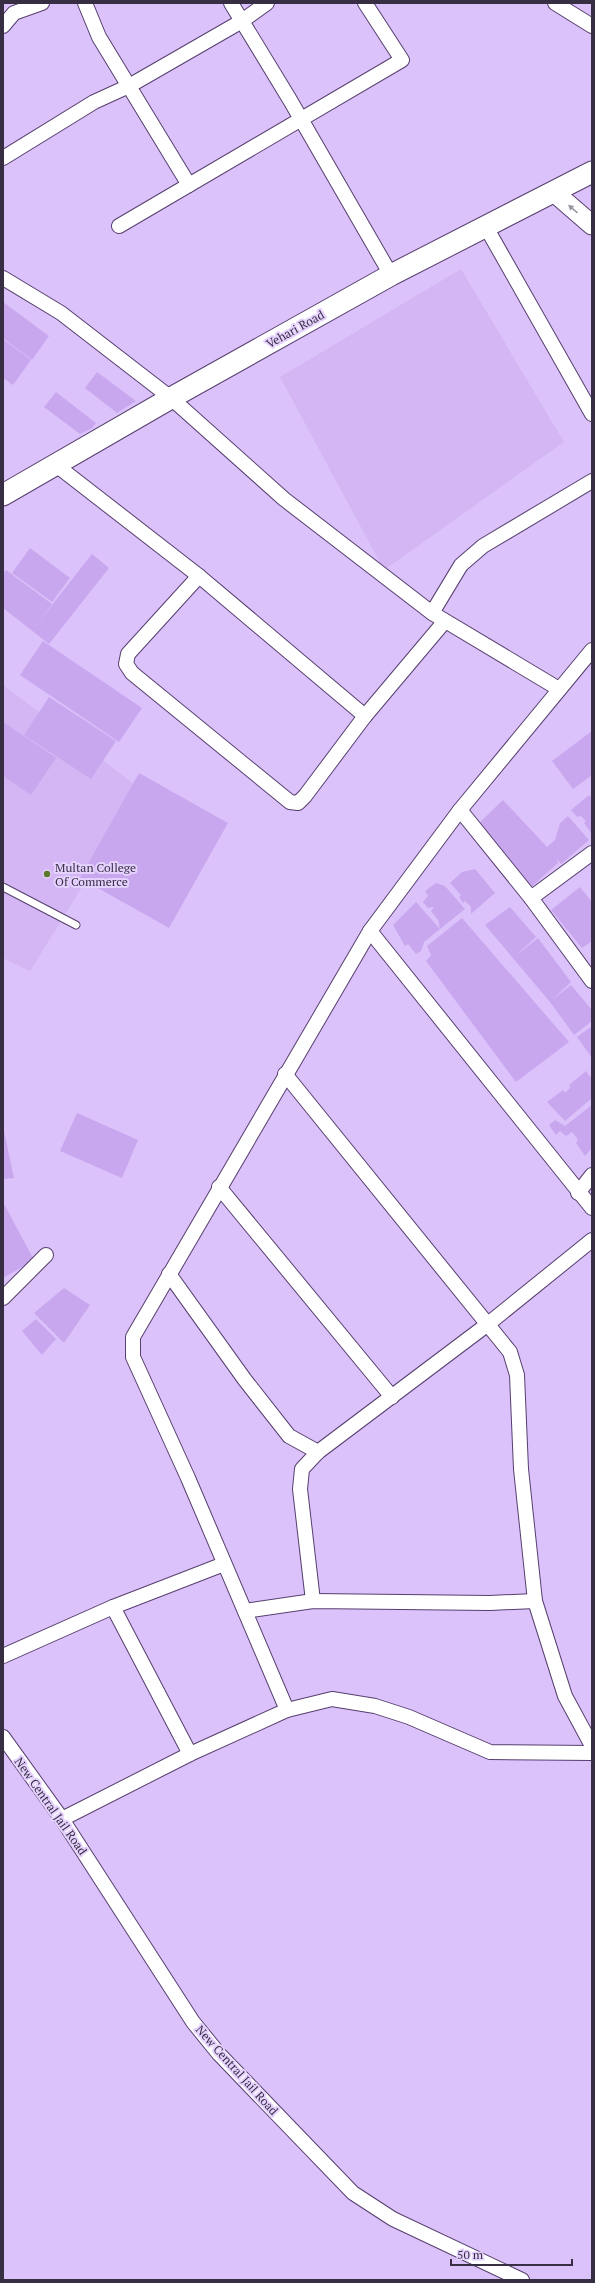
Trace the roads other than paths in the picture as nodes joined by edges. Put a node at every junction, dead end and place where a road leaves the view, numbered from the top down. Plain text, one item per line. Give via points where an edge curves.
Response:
1 (42, 3) edge
2 (85, 3) edge
3 (231, 3) edge
4 (267, 3) edge
5 (365, 3) edge
6 (555, 3) edge
7 (242, 21) junction
8 (3, 26) edge
9 (592, 26) edge
10 (129, 86) junction
11 (301, 118) junction
12 (3, 158) edge
13 (592, 172) edge
14 (189, 185) junction
15 (555, 193) junction
16 (592, 225) edge
17 (119, 226) dead end
18 (486, 227) junction
19 (392, 275) junction
20 (3, 278) edge
21 (171, 398) junction
22 (592, 414) edge
23 (56, 464) junction
24 (592, 481) edge
25 (3, 495) edge
26 (200, 576) junction
27 (432, 613) junction
28 (445, 621) junction
29 (592, 650) edge
30 (559, 689) junction
31 (365, 716) junction
32 (460, 810) junction
33 (592, 853) edge
34 (3, 887) edge
35 (531, 898) junction
36 (76, 924) dead end
37 (370, 931) junction
38 (592, 981) edge
39 (285, 1074) junction
40 (592, 1175) edge
41 (219, 1187) junction
42 (578, 1193) junction
43 (592, 1208) edge
44 (592, 1240) edge
45 (46, 1255) dead end
46 (169, 1274) junction
47 (3, 1298) edge
48 (488, 1324) junction
49 (392, 1397) junction
50 (318, 1452) junction
51 (224, 1564) junction
52 (313, 1601) junction
53 (535, 1601) junction
54 (113, 1607) junction
55 (245, 1611) junction
56 (3, 1656) edge
57 (288, 1710) junction
58 (3, 1737) edge
59 (592, 1746) edge
60 (592, 1753) edge
61 (190, 1754) junction
62 (62, 1819) junction
63 (522, 2280) edge

1 - 8 street via 14,13
2 - 10 street via 99,38
3 - 7 street
4 - 7 street
5 - 11 street via 402,60
6 - 9 street
7 - 10 street
7 - 11 street
10 - 12 street via 94,102
10 - 14 street
11 - 14 street
11 - 19 street
13 - 15 main road, Vehari Road
14 - 17 street
16 -> 15 main road
15 - 18 main road, Vehari Road
18 - 19 main road, Vehari Road
18 - 22 street
19 - 21 main road, Vehari Road
20 - 21 street via 61,314
21 - 23 main road, Vehari Road
21 - 27 street via 284,499
23 - 25 main road, Vehari Road
23 - 26 street
24 - 27 street via 483,546 461,565
26 - 31 street
26 - 31 street via 128,654 126,664 132,673 290,802 298,803 306,796
27 - 28 street
28 - 30 street
28 - 31 street
29 - 30 street
30 - 32 street
32 - 35 street
32 - 37 street
33 - 35 street
34 - 36 lane
35 - 38 street
37 - 39 street
37 - 42 street
39 - 41 street
39 - 48 street
40 - 42 street
41 - 46 street
41 - 49 street
42 - 43 street
44 - 48 street
45 - 47 street
46 - 50 street via 245,1380 289,1436
46 - 51 street via 133,1337 133,1357
48 - 49 street
48 - 53 street via 510,1352 517,1375 521,1469
49 - 50 street
50 - 52 street via 302,1469 300,1488
51 - 54 street
51 - 55 street
52 - 53 street
52 - 55 street
53 - 59 street via 565,1696
54 - 56 street
54 - 61 street
55 - 57 street
57 - 60 street via 332,1699 375,1706 409,1717 490,1752
57 - 61 street
58 - 62 street, New Central Jail Road
61 - 62 street
62 - 63 street, New Central Jail Road via 193,2022 219,2054 353,2193 393,2219

